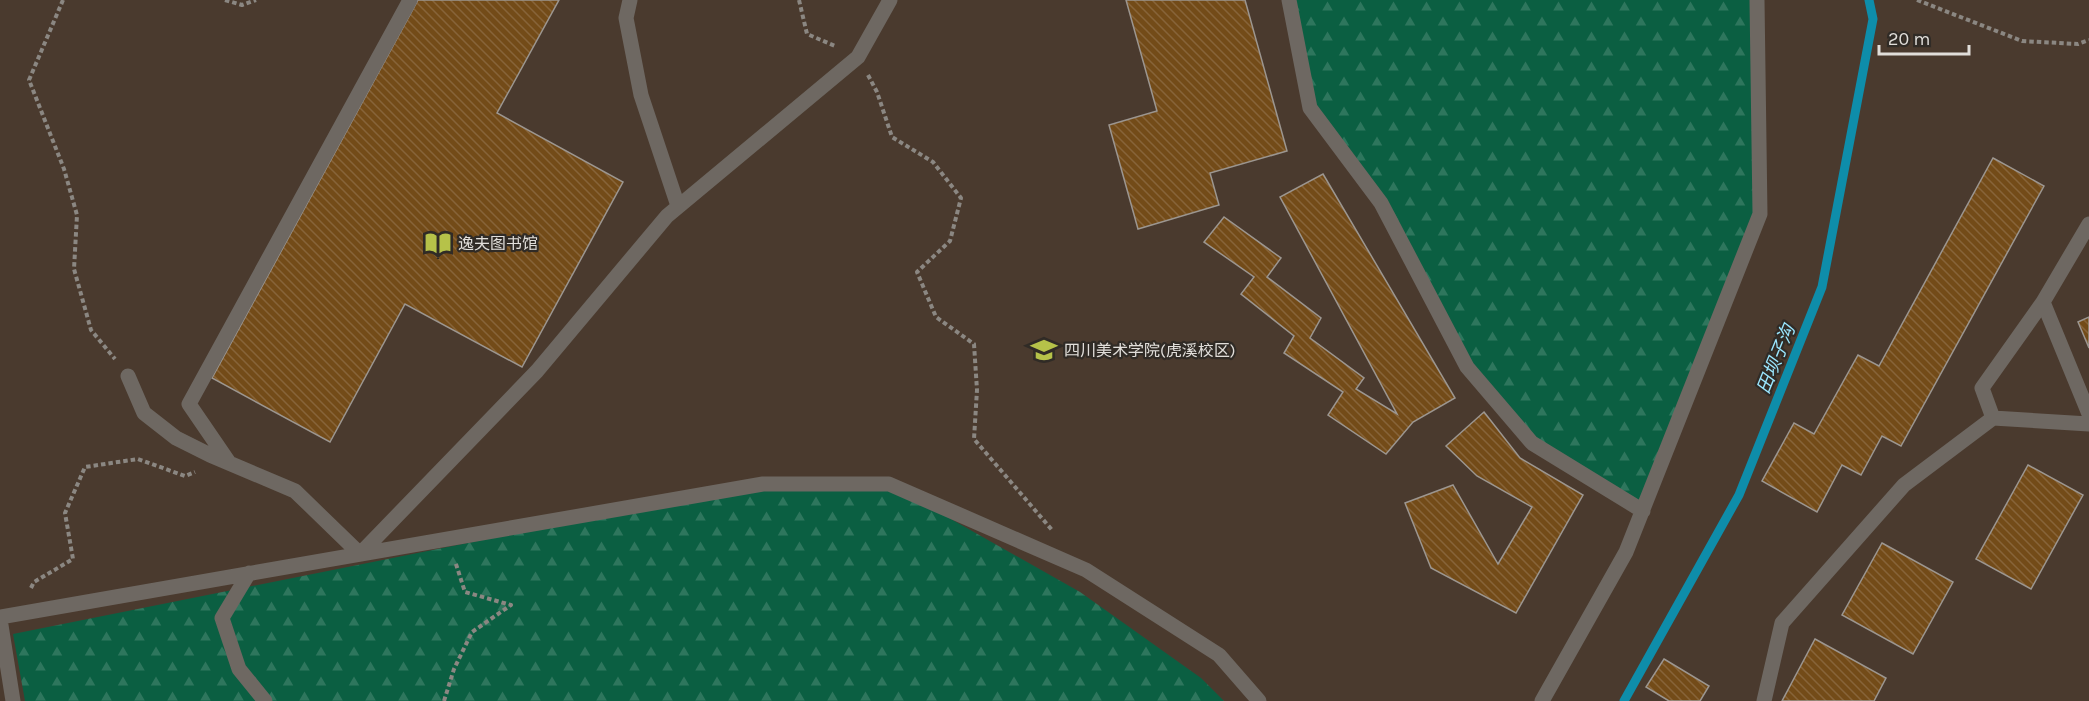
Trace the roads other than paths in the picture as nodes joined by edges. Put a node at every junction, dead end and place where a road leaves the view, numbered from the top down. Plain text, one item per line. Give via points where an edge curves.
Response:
1 (410, 0) edge
2 (630, 0) edge
3 (890, 0) edge
4 (1289, 0) edge
5 (1757, 0) edge
6 (678, 206) junction
7 (2089, 224) edge
8 (2043, 302) junction
9 (128, 376) road end
10 (2089, 414) edge
11 (1993, 418) junction
12 (2089, 424) edge
13 (228, 461) junction
14 (1643, 511) junction
15 (360, 554) junction
16 (249, 573) junction
17 (0, 618) edge
18 (13, 701) edge
19 (266, 701) edge
20 (1259, 701) edge
21 (1542, 701) edge
22 (1764, 701) edge

1 - 13 lane via 189,404
2 - 6 lane via 626,18 641,94
3 - 6 lane via 858,57
4 - 14 lane via 1310,108 1381,203 1467,367 1532,443
5 - 14 lane via 1760,214
6 - 15 lane via 537,371
7 - 8 lane
8 - 10 lane
8 - 11 lane via 1982,388
9 - 13 lane via 144,412 176,438
11 - 12 lane
11 - 22 lane via 1904,485 1782,623
13 - 15 lane via 295,491
14 - 21 lane via 1626,552
15 - 16 lane
15 - 20 lane via 763,484 889,484 1086,570 1219,655
16 - 17 lane
16 - 19 lane via 222,618 239,669
17 - 18 lane

